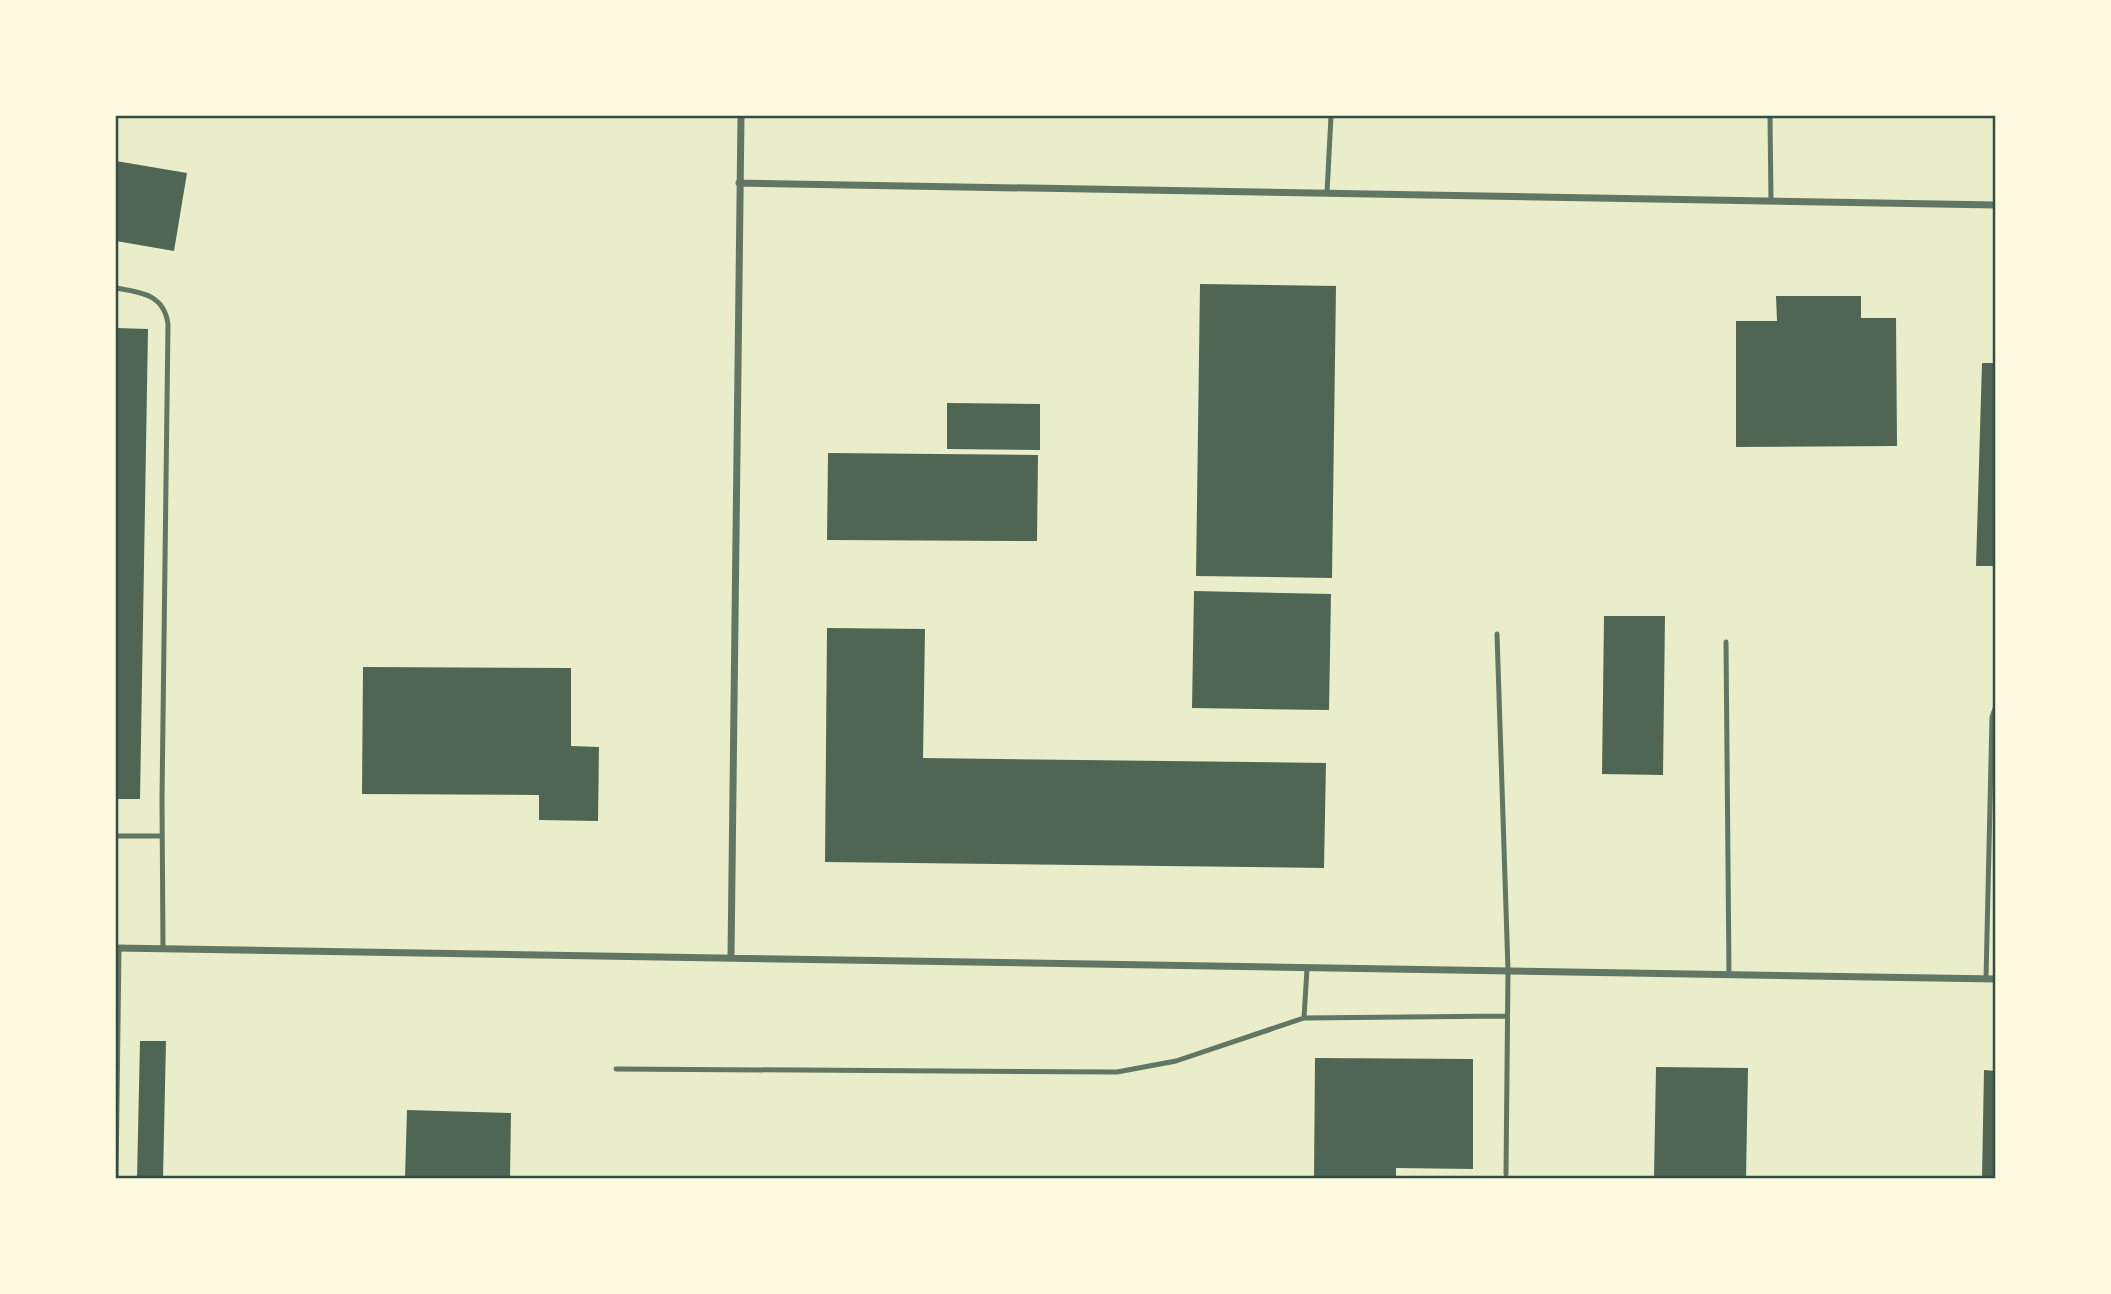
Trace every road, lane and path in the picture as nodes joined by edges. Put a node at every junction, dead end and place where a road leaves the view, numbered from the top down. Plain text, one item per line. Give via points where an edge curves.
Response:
1 (741, 116) edge
2 (1331, 116) edge
3 (1770, 116) edge
4 (739, 183) junction
5 (1327, 193) junction
6 (1771, 201) junction
7 (1996, 205) edge
8 (116, 288) edge
9 (1497, 634) dead end
10 (1726, 642) dead end
11 (1996, 706) edge
12 (116, 836) edge
13 (162, 836) junction
14 (117, 948) edge
15 (163, 949) junction
16 (731, 957) junction
17 (1307, 969) junction
18 (1508, 970) junction
19 (1729, 974) junction
20 (1986, 979) junction
21 (1996, 979) edge
22 (1507, 1016) junction
23 (1304, 1018) junction
24 (616, 1069) dead end
25 (1506, 1174) dead end
26 (116, 1178) edge

1 - 4 street
2 - 5 lane
3 - 6 lane
4 - 5 street
4 - 16 street
5 - 6 street
6 - 7 street
8 - 13 lane via 148,294 166,312 168,324
9 - 18 lane
10 - 19 lane
11 - 20 lane via 1991,731
12 - 13 lane
13 - 15 lane
14 - 15 street
14 - 26 lane
15 - 16 street
16 - 17 street
17 - 18 street
17 - 23 lane
18 - 19 street
18 - 22 lane
19 - 20 street
20 - 21 street
22 - 23 lane
22 - 25 lane
23 - 24 lane via 1176,1060 1117,1072

